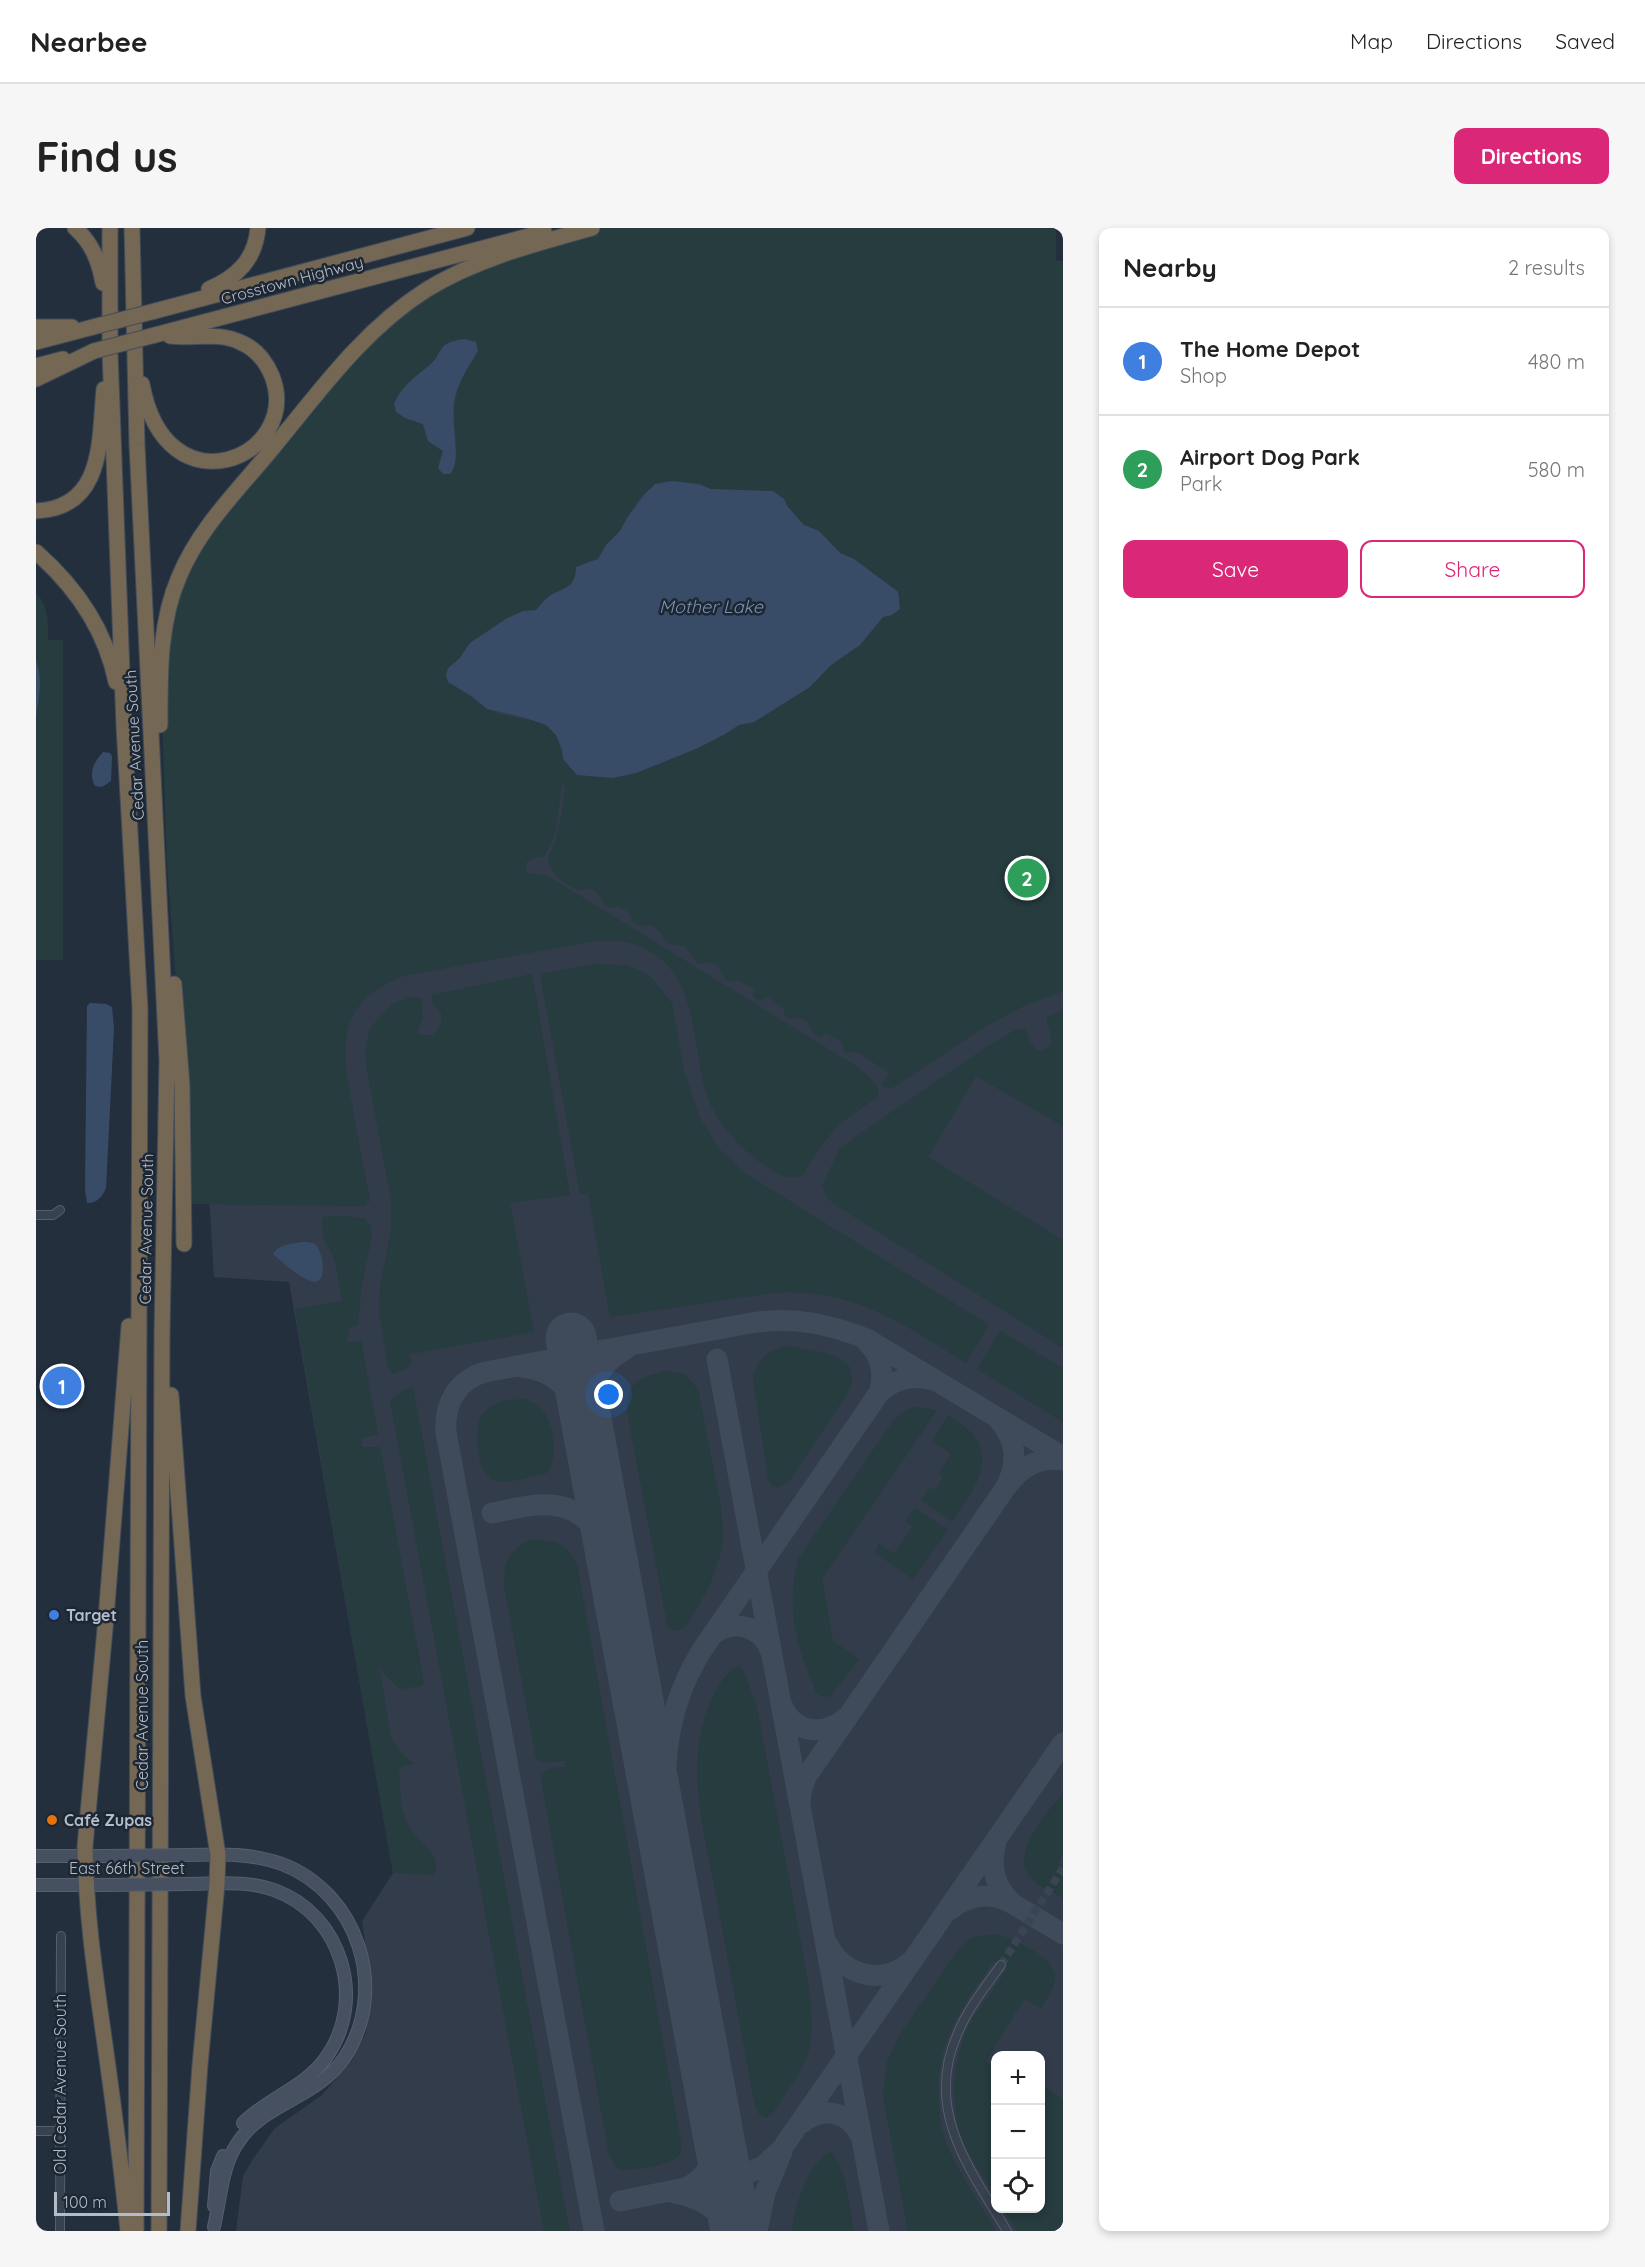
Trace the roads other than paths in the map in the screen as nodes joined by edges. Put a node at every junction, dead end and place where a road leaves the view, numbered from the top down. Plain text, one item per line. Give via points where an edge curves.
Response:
1 (75, 228) edge
2 (110, 228) edge
3 (132, 228) edge
4 (139, 228) edge
5 (258, 228) edge
6 (467, 228) edge
7 (558, 228) edge
8 (592, 228) edge
9 (133, 272) junction
10 (109, 307) junction
11 (155, 311) junction
12 (36, 327) edge
13 (93, 327) junction
14 (155, 335) junction
15 (36, 342) edge
16 (135, 346) junction
17 (94, 351) junction
18 (110, 351) junction
19 (36, 366) edge
20 (36, 379) edge
21 (36, 511) edge
22 (36, 552) edge
23 (124, 726) junction
24 (156, 824) junction
25 (160, 879) junction
26 (60, 1210) dead end
27 (138, 1212) junction
28 (165, 1214) junction
29 (36, 1215) edge
30 (184, 1245) dead end
31 (218, 1855) junction
32 (36, 1856) edge
33 (86, 1856) junction
34 (85, 1884) junction
35 (217, 1884) junction
36 (36, 1885) edge
37 (61, 1936) dead end
38 (1001, 1965) tunnel mouth
39 (36, 2131) edge
40 (60, 2131) junction
41 (214, 2229) edge
42 (60, 2231) edge
43 (128, 2231) edge
44 (136, 2231) edge
45 (159, 2231) edge
46 (189, 2231) edge
47 (1007, 2231) edge

1 - 10 highway via 96,257
2 - 10 highway, Cedar Avenue South
3 - 9 highway, Cedar Avenue South
4 - 9 highway
5 - 11 highway via 254,249 240,272
6 - 11 highway, Crosstown Highway
7 - 14 highway, Crosstown Highway
8 - 24 highway via 477,265 428,289 393,314 357,348 214,519 185,562 165,624
9 - 16 highway, Cedar Avenue South
10 - 18 highway, Cedar Avenue South
11 - 13 highway, Crosstown Highway, bridge
12 - 13 highway
13 - 15 highway, Crosstown Highway
14 - 16 highway via 225,337 257,353 270,371 276,404 270,426 257,443 237,457 212,462 189,458 175,449 163,438 152,418
14 - 17 highway, Crosstown Highway, bridge
16 - 24 highway, Cedar Avenue South via 136,445
17 - 19 highway, Crosstown Highway
17 - 20 highway
18 - 21 highway via 93,476 73,500
18 - 23 highway, Cedar Avenue South
22 - 23 highway via 71,585 96,624 115,675
23 - 27 highway, Cedar Avenue South via 140,1008
24 - 25 highway, Cedar Avenue South
25 - 28 highway, Cedar Avenue South via 167,1061
25 - 30 highway via 170,933 182,1085
26 - 29 street via 53,1215
27 - 33 highway
27 - 44 highway, Cedar Avenue South
28 - 31 highway via 173,1433 193,1696
28 - 45 highway, Cedar Avenue South
31 - 33 street, East 66th Street, bridge
31 - 35 highway
31 - 41 street, East 66th Street via 265,1858 297,1870 322,1887 358,1940 365,1974 364,1999 345,2057 307,2092 253,2124 237,2143 227,2165
32 - 33 street, East 66th Street
33 - 34 highway
34 - 35 street, East 66th Street, bridge
34 - 36 street, East 66th Street
34 - 43 highway
35 - 41 street, East 66th Street via 250,1884 275,1890 313,1914 337,1948 347,1997 340,2032 324,2061 302,2081 266,2103 230,2140 217,2170
35 - 46 highway
37 - 40 street, Old Cedar Avenue South
38 - 47 street via 967,2015 952,2046 947,2102 956,2142
39 - 40 street
40 - 42 street, Old Cedar Avenue South

